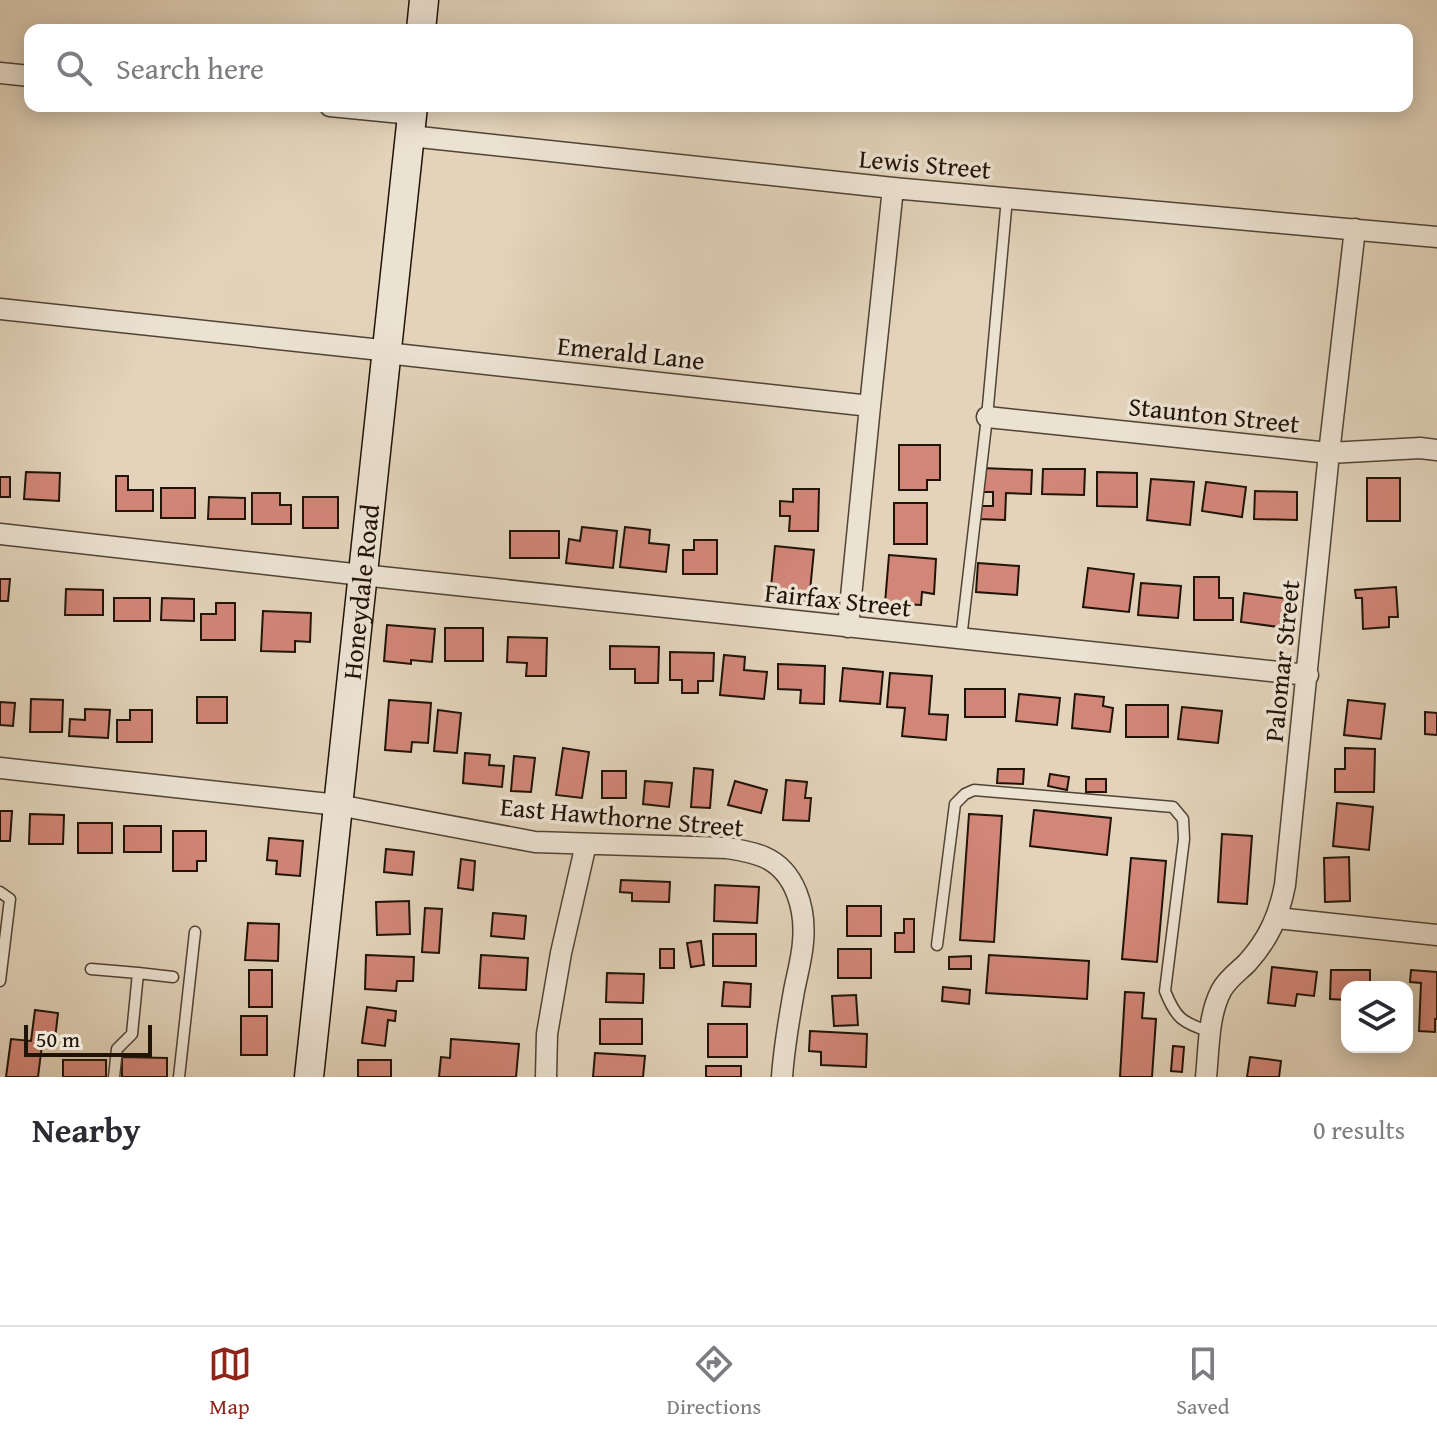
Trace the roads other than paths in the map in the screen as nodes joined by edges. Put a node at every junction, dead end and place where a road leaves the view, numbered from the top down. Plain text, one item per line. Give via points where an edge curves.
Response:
1 (424, 0) edge
2 (422, 24) edge
3 (0, 73) edge
4 (24, 75) edge
5 (367, 112) edge
6 (411, 119) edge
7 (893, 188) junction
8 (1007, 198) junction
9 (1355, 229) junction
10 (1437, 237) edge
11 (0, 309) edge
12 (386, 353) junction
13 (870, 406) junction
14 (987, 417) junction
15 (1437, 450) edge
16 (1329, 453) junction
17 (0, 534) edge
18 (362, 575) junction
19 (848, 627) junction
20 (961, 639) junction
21 (1308, 675) junction
22 (0, 768) edge
23 (338, 805) junction
24 (586, 844) junction
25 (0, 892) edge
26 (1277, 918) junction
27 (195, 932) dead end
28 (1437, 935) edge
29 (937, 945) dead end
30 (91, 969) dead end
31 (138, 973) junction
32 (173, 977) dead end
33 (0, 981) edge
34 (1210, 1032) junction
35 (114, 1077) edge
36 (179, 1077) edge
37 (309, 1077) edge
38 (546, 1077) edge
39 (782, 1077) edge
40 (1206, 1077) edge

1 - 2 street
3 - 4 street
5 - 6 street, Lewis Street
6 - 7 street, Lewis Street
6 - 12 street, Honeydale Road
7 - 8 street, Lewis Street
7 - 13 street
8 - 9 street, Lewis Street
8 - 14 lane
9 - 10 street, Lewis Street
9 - 16 street, Palomar Street
11 - 12 street, Emerald Lane
12 - 13 street, Emerald Lane
12 - 18 street, Honeydale Road
13 - 19 street
14 - 16 street, Staunton Street
14 - 20 lane
15 - 16 street, Staunton Street
16 - 21 street, Palomar Street
17 - 18 street, Fairfax Street
18 - 19 street, Fairfax Street
18 - 23 street, Honeydale Road
19 - 20 street, Fairfax Street
20 - 21 street, Fairfax Street
21 - 26 street, Palomar Street
22 - 23 street, East Hawthorne Street
23 - 24 street, East Hawthorne Street via 535,842
23 - 37 street, Honeydale Road
24 - 38 street via 547,1034
24 - 39 street, East Hawthorne Street via 727,848 767,858 782,870 801,903 803,941
25 - 33 lane via 10,899
26 - 28 street
26 - 34 street, Palomar Street via 1248,962 1222,988
27 - 36 lane
29 - 34 lane via 955,804 965,794 974,790 1173,807 1183,819 1184,839 1165,991 1172,1010 1189,1025
30 - 31 lane
31 - 32 lane
31 - 35 lane via 132,1034 117,1049
34 - 40 street, Palomar Street

